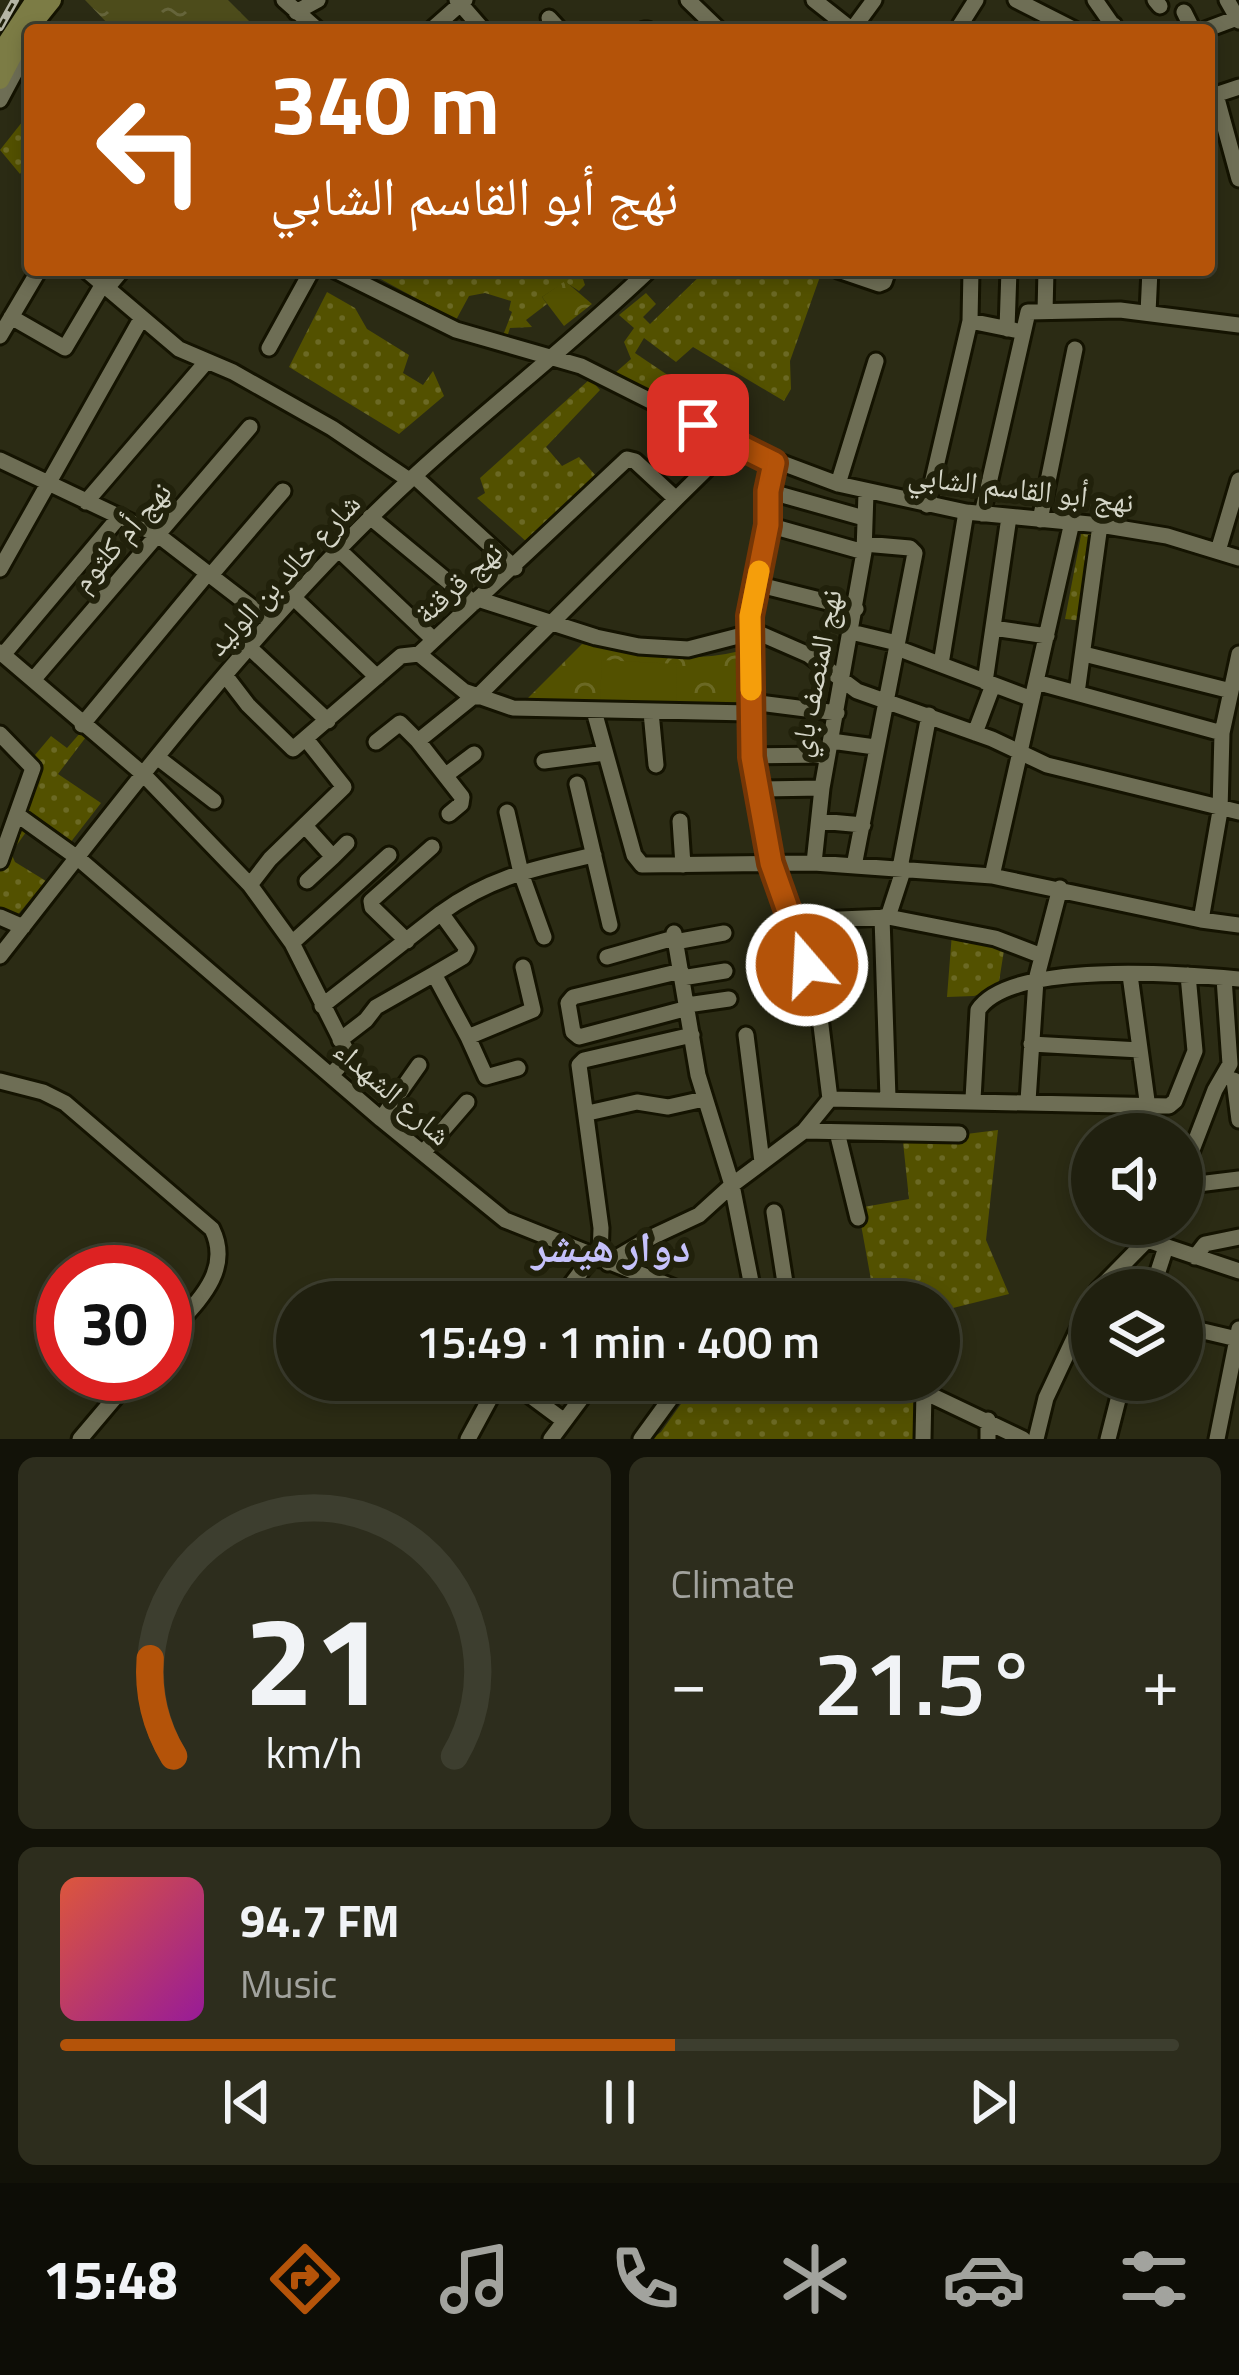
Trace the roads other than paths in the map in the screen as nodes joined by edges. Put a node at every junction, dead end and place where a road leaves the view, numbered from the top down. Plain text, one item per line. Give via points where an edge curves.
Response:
1 (318, 0) edge
2 (688, 0) edge
3 (814, 0) edge
4 (1016, 0) edge
5 (1227, 0) edge
6 (461, 1) edge
7 (290, 6) edge
8 (1184, 12) dead end
9 (1238, 20) edge
10 (1044, 22) edge
11 (437, 24) edge
12 (712, 24) edge
13 (844, 24) edge
14 (1190, 24) edge
15 (24, 38) edge
16 (0, 53) edge
17 (0, 80) edge
18 (0, 100) edge
19 (1215, 105) edge
20 (1239, 179) edge
21 (35, 276) edge
22 (93, 276) edge
23 (116, 276) edge
24 (309, 276) edge
25 (347, 276) edge
26 (642, 276) edge
27 (856, 276) edge
28 (886, 276) edge
29 (971, 276) edge
30 (1010, 276) edge
31 (1046, 276) edge
32 (1150, 276) edge
33 (105, 286) junction
34 (1045, 312) junction
35 (1148, 314) junction
36 (11, 316) junction
37 (141, 319) junction
38 (970, 321) junction
39 (1239, 325) edge
40 (1016, 331) junction
41 (0, 336) edge
42 (269, 348) dead end
43 (1075, 349) dead end
44 (551, 357) junction
45 (207, 361) junction
46 (876, 361) dead end
47 (250, 427) dead end
48 (733, 443) junction
49 (0, 460) edge
50 (774, 463) junction
51 (411, 478) junction
52 (1239, 480) edge
53 (838, 484) junction
54 (50, 485) junction
55 (283, 491) dead end
56 (768, 491) junction
57 (866, 493) junction
58 (676, 499) junction
59 (86, 502) junction
60 (927, 505) junction
61 (974, 513) junction
62 (119, 517) junction
63 (370, 517) junction
64 (1009, 517) junction
65 (864, 518) junction
66 (1040, 520) junction
67 (1072, 522) junction
68 (768, 525) junction
69 (1100, 525) junction
70 (158, 535) junction
71 (864, 548) junction
72 (338, 550) junction
73 (1218, 551) junction
74 (1239, 558) edge
75 (515, 568) junction
76 (0, 569) edge
77 (210, 574) junction
78 (756, 584) junction
79 (293, 597) junction
80 (476, 601) junction
81 (856, 609) junction
82 (271, 622) junction
83 (550, 622) junction
84 (993, 628) junction
85 (851, 632) junction
86 (750, 633) junction
87 (1047, 636) junction
88 (433, 640) junction
89 (897, 646) junction
90 (250, 648) junction
91 (2, 653) edge
92 (419, 654) junction
93 (1084, 654) junction
94 (1239, 654) edge
95 (941, 664) junction
96 (1237, 673) edge
97 (226, 675) junction
98 (377, 677) junction
99 (842, 679) junction
100 (33, 680) junction
101 (989, 684) junction
102 (1034, 691) junction
103 (1231, 691) junction
104 (1078, 693) junction
105 (475, 696) junction
106 (885, 701) junction
107 (751, 708) junction
108 (594, 712) junction
109 (651, 712) junction
110 (837, 713) junction
111 (929, 715) junction
112 (328, 721) junction
113 (82, 725) junction
114 (975, 733) junction
115 (1222, 733) junction
116 (0, 734) edge
117 (306, 739) junction
118 (418, 741) junction
119 (376, 742) dead end
120 (875, 747) junction
121 (829, 748) junction
122 (1020, 752) junction
123 (604, 753) junction
124 (474, 754) dead end
125 (157, 757) junction
126 (752, 757) junction
127 (544, 760) dead end
128 (656, 765) dead end
129 (142, 774) junction
130 (446, 775) junction
131 (577, 784) dead end
132 (822, 788) junction
133 (757, 789) junction
134 (214, 801) dead end
135 (1220, 811) junction
136 (508, 812) dead end
137 (1239, 812) edge
138 (449, 814) dead end
139 (19, 816) junction
140 (680, 820) dead end
141 (819, 821) junction
142 (862, 825) junction
143 (306, 827) junction
144 (347, 843) dead end
145 (432, 848) dead end
146 (1, 855) edge
147 (594, 855) junction
148 (389, 856) dead end
149 (333, 857) junction
150 (79, 859) junction
151 (771, 863) junction
152 (814, 863) junction
153 (683, 865) junction
154 (854, 866) junction
155 (902, 868) junction
156 (521, 873) junction
157 (992, 876) junction
158 (307, 881) dead end
159 (250, 885) junction
160 (1060, 888) junction
161 (441, 913) junction
162 (0, 917) edge
163 (885, 917) junction
164 (1201, 920) junction
165 (793, 921) junction
166 (610, 925) dead end
167 (1239, 926) edge
168 (23, 927) junction
169 (724, 933) dead end
170 (544, 937) dead end
171 (674, 938) junction
172 (407, 940) junction
173 (292, 943) junction
174 (0, 956) edge
175 (1042, 956) junction
176 (608, 957) dead end
177 (523, 967) dead end
178 (725, 971) dead end
179 (434, 974) junction
180 (682, 974) junction
181 (1130, 975) junction
182 (1188, 975) junction
183 (1232, 978) edge
184 (1036, 980) junction
185 (729, 999) dead end
186 (322, 1006) junction
187 (687, 1006) junction
188 (1234, 1032) edge
189 (692, 1035) junction
190 (746, 1035) dead end
191 (468, 1037) junction
192 (340, 1040) junction
193 (1031, 1044) junction
194 (1140, 1050) junction
195 (419, 1066) dead end
196 (518, 1068) dead end
197 (332, 1074) junction
198 (1232, 1079) edge
199 (0, 1081) edge
200 (889, 1098) junction
201 (704, 1099) junction
202 (830, 1100) junction
203 (973, 1100) junction
204 (1028, 1100) junction
205 (467, 1102) dead end
206 (1148, 1108) junction
207 (588, 1113) junction
208 (381, 1119) junction
209 (1239, 1120) edge
210 (804, 1131) junction
211 (837, 1132) junction
212 (959, 1134) dead end
213 (1203, 1135) edge
214 (422, 1153) junction
215 (762, 1162) junction
216 (1239, 1179) edge
217 (1203, 1183) edge
218 (732, 1185) junction
219 (774, 1213) dead end
220 (858, 1218) dead end
221 (1239, 1237) edge
222 (1142, 1245) edge
223 (1161, 1245) edge
224 (1166, 1247) junction
225 (1196, 1258) junction
226 (600, 1260) junction
227 (1119, 1269) edge
228 (1159, 1269) edge
229 (1239, 1270) edge
230 (579, 1281) edge
231 (656, 1281) edge
232 (751, 1281) edge
233 (785, 1281) edge
234 (192, 1305) edge
235 (1203, 1333) edge
236 (1071, 1344) edge
237 (1237, 1345) edge
238 (1232, 1400) edge
239 (112, 1401) edge
240 (491, 1401) edge
241 (535, 1401) edge
242 (578, 1401) edge
243 (668, 1401) edge
244 (924, 1401) edge
245 (947, 1401) edge
246 (1118, 1401) edge
247 (563, 1420) junction
248 (988, 1420) junction
249 (80, 1439) edge
250 (468, 1439) edge
251 (551, 1439) edge
252 (640, 1439) edge
253 (923, 1439) edge
254 (988, 1439) edge
255 (1023, 1439) edge
256 (1036, 1439) edge
257 (1108, 1439) edge
258 (1217, 1439) edge

1 - 7 street
2 - 12 street
3 - 13 street
4 - 10 street
5 - 9 street
6 - 11 street
8 - 14 street
15 - 16 main road
15 - 17 main road
15 - 18 street
19 - 20 street
21 - 36 street
22 - 33 street
23 - 33 street
24 - 42 street
25 - 44 street, نهج أبو القاسم الشابي via 456,330
26 - 44 street, شارع خالد بن الوليد
27 - 28 street via 879,284
29 - 38 street
30 - 40 street
31 - 34 street
32 - 35 street
33 - 36 street via 65,349
33 - 37 street
34 - 35 street
34 - 40 street via 1028,312
35 - 39 street
36 - 41 street
37 - 45 street
37 - 54 street
38 - 40 street
38 - 60 street
40 - 61 street
43 - 66 street
44 - 48 street, نهج أبو القاسم الشابي
44 - 51 street, شارع خالد بن الوليد
45 - 51 street
45 - 59 street
46 - 53 street
47 - 70 street, نهج أم كلثوم
48 - 50 street, نهج أبو القاسم الشابي
48 - 58 street
49 - 54 street
50 - 53 street, نهج أبو القاسم الشابي
50 - 56 street
51 - 63 street, شارع خالد بن الوليد
51 - 75 street
52 - 73 street
53 - 57 street, نهج أبو القاسم الشابي
54 - 59 street
54 - 76 street
55 - 77 street
56 - 65 street
56 - 68 street
57 - 60 street, نهج أبو القاسم الشابي
57 - 65 street, نهج المنصف باي
58 - 75 street, نهج قرقنة via 627,459
58 - 83 street
59 - 62 street
60 - 61 street, نهج أبو القاسم الشابي
61 - 64 street, نهج أبو القاسم الشابي
61 - 95 street
62 - 70 street
62 - 91 street
63 - 72 street, شارع خالد بن الوليد
63 - 80 street
64 - 66 street, نهج أبو القاسم الشابي
64 - 84 street
65 - 71 street, نهج المنصف باي
66 - 67 street, نهج أبو القاسم الشابي
67 - 69 street, نهج أبو القاسم الشابي
67 - 87 street
68 - 71 street
68 - 78 street
69 - 73 street, نهج أبو القاسم الشابي
69 - 93 street
70 - 77 street
70 - 100 street, نهج أم كلثوم
71 - 81 street, نهج المنصف باي
71 - 89 street via 914,551
72 - 79 street, شارع خالد بن الوليد
72 - 88 street
73 - 74 street, نهج أبو القاسم الشابي
75 - 80 street, نهج قرقنة
77 - 82 street
77 - 113 street
78 - 81 street
78 - 86 street
79 - 82 street, شارع خالد بن الوليد
79 - 98 street
80 - 83 street
80 - 88 street, نهج قرقنة
81 - 85 street, نهج المنصف باي
82 - 90 street, شارع خالد بن الوليد
83 - 86 street via 669,648
83 - 105 street
84 - 87 street
84 - 101 street
85 - 89 street
85 - 99 street, نهج المنصف باي
86 - 99 street via 792,645
86 - 107 street
87 - 102 street
88 - 92 street, نهج قرقنة
89 - 95 street
89 - 106 street
90 - 97 street, شارع خالد بن الوليد
90 - 112 street
91 - 100 street
92 - 98 street via 404,654
92 - 105 street, نهج قرقنة
93 - 103 street
93 - 104 street
94 - 96 street
95 - 101 street
96 - 103 street
97 - 117 street via 290,748
97 - 125 street, شارع خالد بن الوليد
98 - 112 street
99 - 106 street
99 - 110 street, نهج المنصف باي
100 - 113 street
101 - 102 street
101 - 114 street
102 - 104 street
102 - 122 street
103 - 115 street
104 - 115 street
105 - 108 street, نهج قرقنة via 513,708
105 - 118 street
106 - 111 street
106 - 120 street
107 - 109 street, نهج قرقنة
107 - 110 street, نهج قرقنة
107 - 126 street
108 - 109 street, نهج قرقنة
108 - 123 street
109 - 128 street
110 - 121 street, نهج المنصف باي
111 - 114 street
111 - 155 street
112 - 117 street
113 - 129 street
114 - 122 street
115 - 135 street
116 - 139 street via 33,765
117 - 143 street via 345,785
118 - 119 street via 400,723
118 - 130 street
120 - 121 street
120 - 142 street
121 - 126 street
121 - 132 street, نهج المنصف باي
122 - 135 street
122 - 157 street
123 - 127 street
123 - 153 street via 636,860
124 - 130 street
125 - 129 street, شارع خالد بن الوليد
125 - 134 street
126 - 133 street
129 - 150 street, شارع خالد بن الوليد
129 - 159 street
130 - 138 street via 463,799
131 - 147 street
132 - 133 street
132 - 141 street, نهج المنصف باي
133 - 151 street
135 - 137 street
135 - 164 street
136 - 156 street
139 - 146 street
139 - 150 street, شارع الشهداء
140 - 153 street
141 - 142 street
141 - 152 street, نهج المنصف باي
142 - 154 street
143 - 149 street
143 - 159 street
144 - 149 street
145 - 172 street via 371,901
147 - 156 street
147 - 166 street
148 - 173 street
149 - 158 street
150 - 168 street, شارع خالد بن الوليد
150 - 197 street, شارع الشهداء
151 - 152 street
151 - 153 street
151 - 165 street
152 - 154 street
154 - 155 street
155 - 157 street
155 - 163 street
156 - 161 street via 476,888
156 - 170 street
157 - 160 street
159 - 173 street
160 - 164 street
160 - 175 street
161 - 172 street
161 - 179 street via 467,950
162 - 168 street
163 - 165 street
163 - 175 street via 995,938
163 - 200 street
164 - 167 street
165 - 202 street via 818,1001
168 - 174 street, شارع خالد بن الوليد
169 - 171 street
171 - 176 street
171 - 180 street
172 - 186 street
173 - 186 street
175 - 184 street
177 - 191 street via 533,1010
178 - 180 street
179 - 191 street
179 - 192 street via 376,1006
180 - 187 street
180 - 187 street via 573,997 572,1032
181 - 182 street
181 - 184 street
181 - 194 street
182 - 183 street
182 - 206 street via 1193,1058 1173,1104
183 - 188 street
184 - 193 street
184 - 203 street via 980,1006
185 - 187 street
186 - 192 street
187 - 189 street
188 - 198 street
189 - 201 street
189 - 207 street via 581,1061
190 - 215 street
191 - 196 street via 487,1078
192 - 197 street via 349,1057
193 - 194 street
193 - 204 street
194 - 206 street
195 - 208 street
197 - 208 street, شارع الشهداء
198 - 209 street
198 - 213 street
199 - 234 street via 64,1103 212,1229 216,1275
200 - 202 street
200 - 203 street
201 - 207 street
201 - 218 street
202 - 210 street
203 - 204 street
204 - 206 street
205 - 214 street
207 - 226 street
208 - 214 street, شارع الشهداء
210 - 211 street
210 - 215 street
211 - 212 street
211 - 220 street
214 - 226 street, شارع الشهداء via 517,1228
215 - 218 street
216 - 217 street
218 - 226 street via 700,1215
218 - 232 street
219 - 233 street
221 - 225 street via 1205,1244
222 - 227 street
223 - 224 street
224 - 225 street
224 - 228 street
225 - 229 street
226 - 230 street
226 - 231 street, شارع الشهداء
235 - 237 street
236 - 256 street
237 - 238 street
238 - 258 street
239 - 249 street
240 - 250 street
241 - 247 street
242 - 247 street
243 - 252 street
244 - 253 street
245 - 248 street
246 - 257 street
247 - 251 street
248 - 254 street
248 - 255 street

